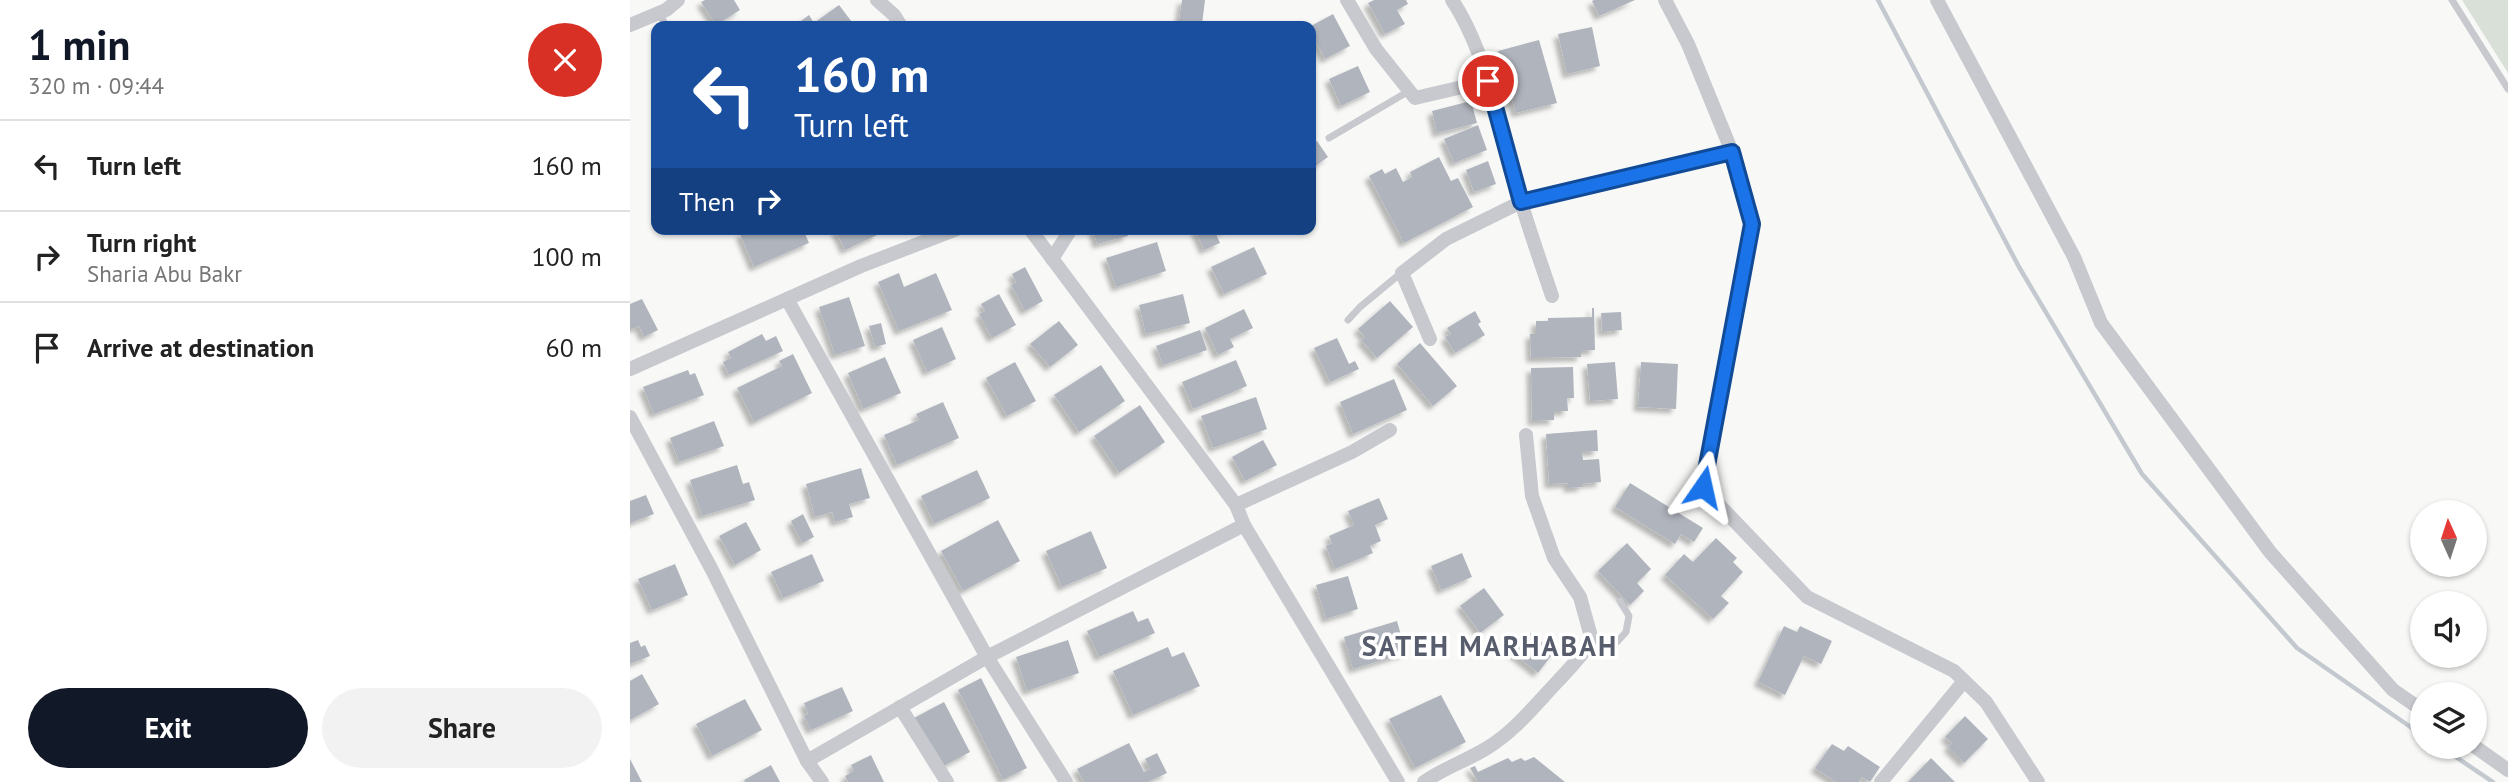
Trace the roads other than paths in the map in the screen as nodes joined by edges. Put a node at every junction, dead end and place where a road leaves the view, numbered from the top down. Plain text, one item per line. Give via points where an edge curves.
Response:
1 (678, 0) edge
2 (877, 0) edge
3 (901, 0) edge
4 (1347, 0) edge
5 (1452, 0) edge
6 (1665, 0) edge
7 (1937, 0) edge
8 (2452, 0) edge
9 (659, 13) junction
10 (663, 21) edge
11 (897, 21) edge
12 (630, 25) edge
13 (1488, 81) junction
14 (2508, 89) edge
15 (1409, 91) junction
16 (1329, 138) dead end
17 (1732, 152) junction
18 (1521, 202) junction
19 (942, 235) edge
20 (1034, 235) edge
21 (1066, 235) edge
22 (1052, 259) junction
23 (1402, 273) junction
24 (1552, 296) dead end
25 (787, 299) junction
26 (1348, 320) dead end
27 (1430, 339) dead end
28 (630, 369) edge
29 (630, 417) edge
30 (1390, 430) dead end
31 (1526, 435) dead end
32 (1236, 505) junction
33 (1244, 525) junction
34 (1620, 601) dead end
35 (1592, 640) junction
36 (986, 657) junction
37 (1964, 681) junction
38 (2410, 702) edge
39 (901, 707) junction
40 (2487, 755) edge
41 (807, 761) junction
42 (2508, 770) edge
43 (821, 782) edge
44 (947, 782) edge
45 (1066, 782) edge
46 (1398, 782) edge
47 (1424, 782) edge
48 (1881, 782) edge
49 (2038, 782) edge

1 - 9 street
2 - 11 street
3 - 11 street
4 - 15 street via 1376,49
5 - 13 street
6 - 17 street
7 - 38 street via 2074,257 2101,323 2270,552 2393,690
8 - 14 lane
9 - 10 lane
9 - 12 street
13 - 15 street via 1415,98
13 - 18 street
15 - 16 lane
17 - 18 street
17 - 37 street via 1752,224 1703,487 1807,597 1954,671
18 - 23 street via 1446,239
18 - 24 street
19 - 25 street
20 - 22 street
21 - 22 street
22 - 32 street
23 - 26 lane
23 - 27 street
25 - 28 street
25 - 36 street
29 - 41 street
30 - 32 street
31 - 35 street via 1532,496 1554,558 1580,597
32 - 33 street
33 - 36 street
33 - 46 street
34 - 35 lane via 1629,616 1626,632 1616,642
35 - 47 street via 1580,660 1524,721 1488,748
36 - 39 street
36 - 45 street
37 - 48 street
37 - 49 street via 1986,702
39 - 41 street
39 - 44 street
40 - 42 street
41 - 43 street

